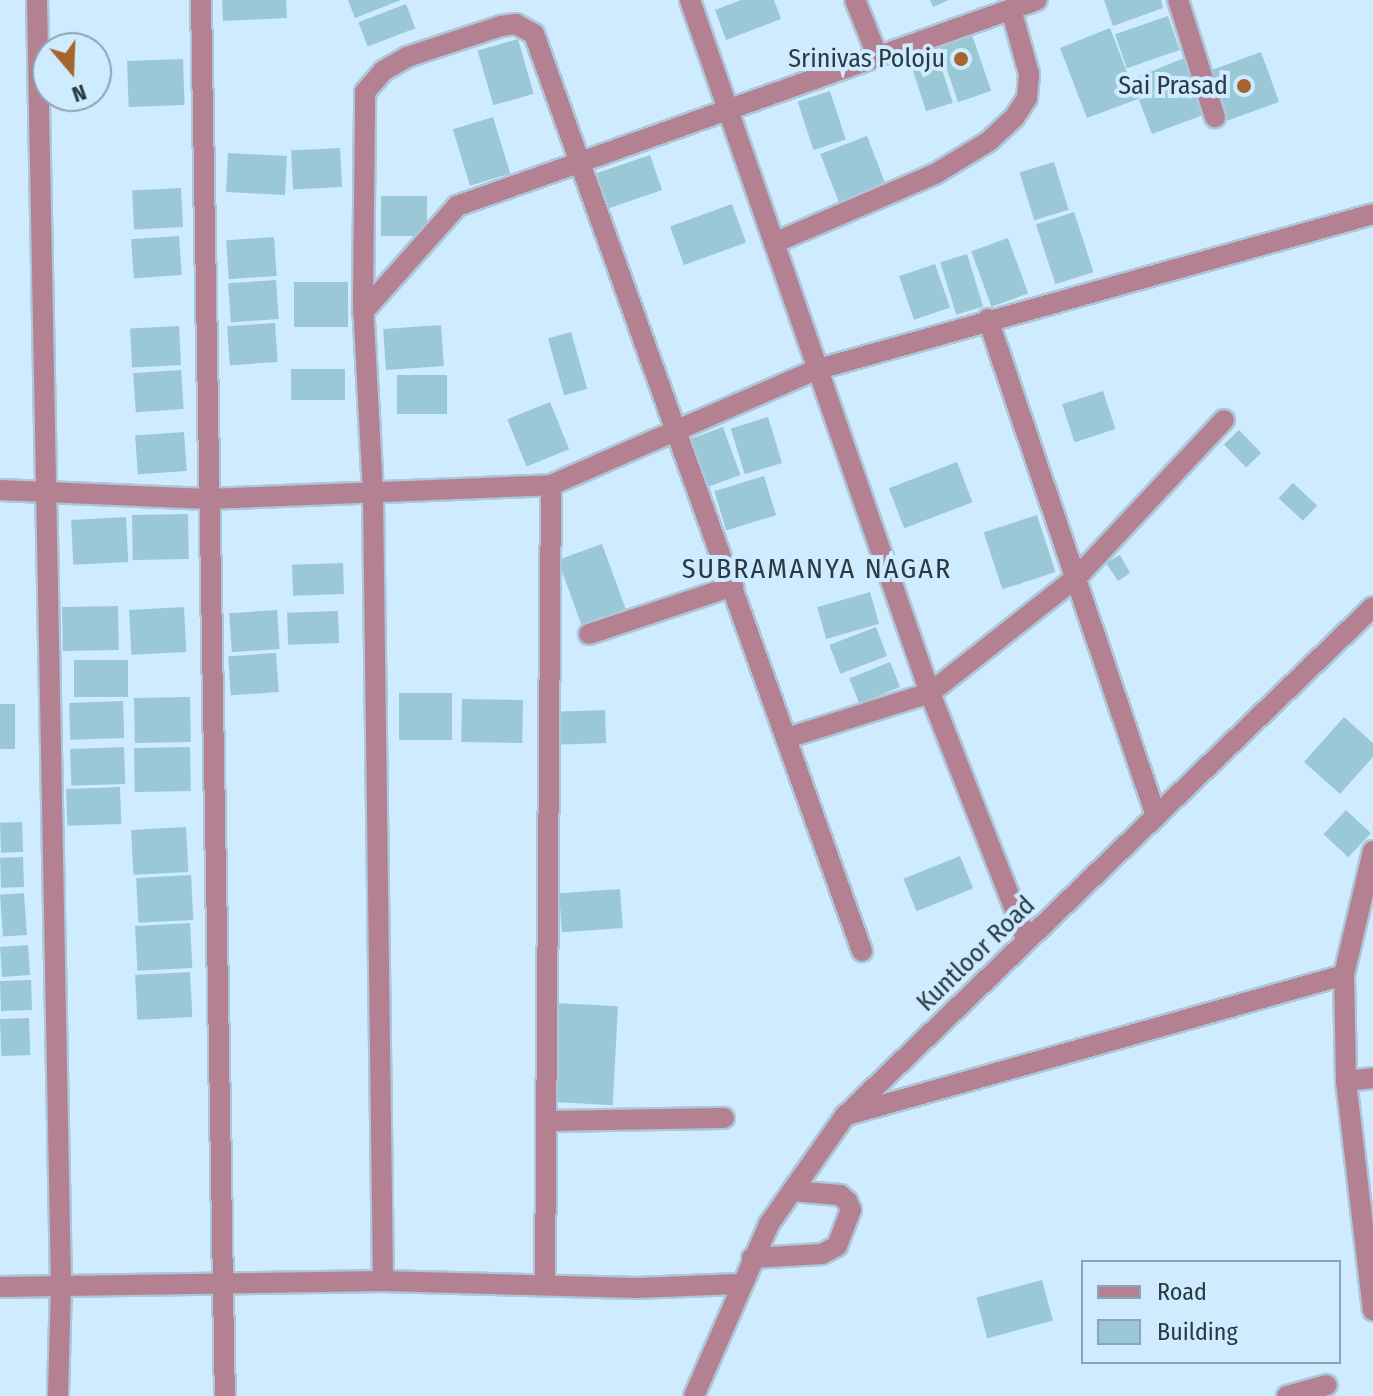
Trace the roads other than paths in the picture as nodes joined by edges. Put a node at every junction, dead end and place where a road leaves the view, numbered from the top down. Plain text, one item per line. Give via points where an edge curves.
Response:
1 (37, 0) edge
2 (201, 0) edge
3 (690, 0) edge
4 (855, 0) edge
5 (1037, 0) edge
6 (1178, 0) edge
7 (1002, 7) edge
8 (877, 55) junction
9 (728, 113) junction
10 (1215, 117) dead end
11 (576, 163) junction
12 (1373, 214) edge
13 (774, 243) junction
14 (363, 312) junction
15 (988, 319) junction
16 (815, 370) junction
17 (1224, 420) dead end
18 (677, 430) junction
19 (551, 485) junction
20 (47, 489) junction
21 (0, 490) edge
22 (373, 493) junction
23 (208, 499) junction
24 (1077, 577) junction
25 (733, 586) junction
26 (1373, 607) edge
27 (589, 634) dead end
28 (930, 693) junction
29 (787, 738) junction
30 (1156, 816) junction
31 (1373, 851) edge
32 (1027, 940) junction
33 (862, 951) dead end
34 (1344, 975) junction
35 (1373, 1078) edge
36 (1346, 1081) junction
37 (845, 1116) junction
38 (724, 1118) dead end
39 (546, 1121) junction
40 (792, 1191) junction
41 (752, 1258) junction
42 (383, 1281) junction
43 (545, 1282) junction
44 (224, 1284) junction
45 (739, 1284) junction
46 (61, 1286) junction
47 (0, 1287) edge
48 (1373, 1310) edge
49 (1327, 1385) dead end
50 (58, 1396) edge
51 (225, 1396) edge
52 (694, 1396) edge
53 (1287, 1396) edge

1 - 20 street
2 - 23 street
3 - 9 street
4 - 8 street
5 - 7 street
6 - 10 street
7 - 8 street
7 - 13 street via 1029,74 1027,98 1014,118 989,141 935,174
8 - 9 street
9 - 11 street
9 - 13 street
11 - 14 street via 457,206
11 - 14 street via 534,34 527,28 501,26 407,57 383,71 365,92
11 - 18 street
12 - 15 street
13 - 16 street
14 - 22 street
15 - 16 street
15 - 24 street
16 - 18 street
16 - 28 street
17 - 24 street
18 - 19 street
18 - 25 street
19 - 22 street
19 - 39 street
20 - 21 street
20 - 23 street
20 - 46 street
22 - 23 street
22 - 42 street
23 - 44 street
24 - 28 street
24 - 30 street
25 - 27 street
25 - 29 street
26 - 30 street, Kuntloor Road
28 - 29 street
28 - 32 street
29 - 33 street
30 - 32 street, Kuntloor Road
31 - 34 street
32 - 37 street, Kuntloor Road
34 - 36 street
34 - 37 street
35 - 36 street
36 - 48 street
37 - 40 street, Kuntloor Road
38 - 39 street
39 - 43 street
40 - 41 street, Kuntloor Road
40 - 41 street via 840,1195 847,1201 851,1210 837,1246 822,1254
41 - 45 street, Kuntloor Road
42 - 43 street
42 - 44 street
43 - 45 street via 636,1288
44 - 46 street
44 - 51 street
45 - 52 street, Kuntloor Road
46 - 47 street
46 - 50 street
49 - 53 street

